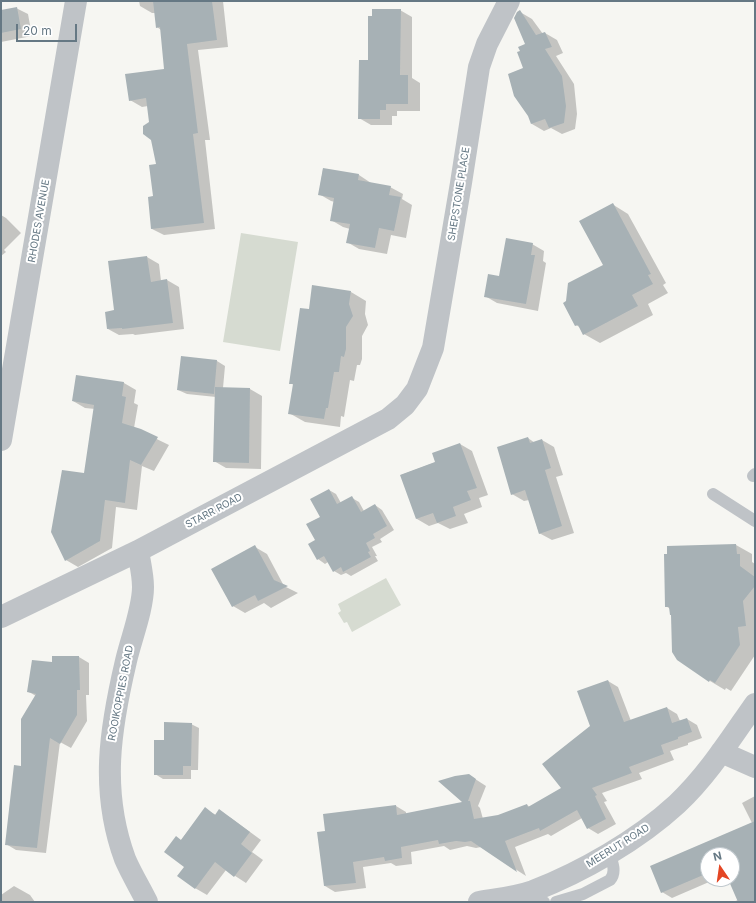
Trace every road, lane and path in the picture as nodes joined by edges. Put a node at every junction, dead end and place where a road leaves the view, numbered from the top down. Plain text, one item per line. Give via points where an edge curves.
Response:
1 (76, 1) edge
2 (509, 1) edge
3 (417, 389) joint
4 (1, 440) edge
5 (713, 494) dead end
6 (755, 521) edge
7 (138, 551) junction
8 (1, 617) edge
9 (755, 704) edge
10 (721, 752) junction
11 (755, 767) edge
12 (609, 852) junction
13 (538, 896) edge
14 (506, 900) edge
15 (147, 902) edge
16 (479, 902) edge
17 (556, 902) edge

1 - 4 street, RHODES AVENUE
2 - 3 street, SHEPSTONE PLACE via 486,44 479,67 435,334 427,365
3 - 7 street, STARR ROAD via 406,405 388,419
5 - 6 lane
7 - 8 street, STARR ROAD
7 - 15 street, ROOIKOPPIES ROAD via 143,589 111,737 109,782 120,843
9 - 10 street, MEERUT ROAD
10 - 11 street
10 - 12 street, MEERUT ROAD via 678,804 633,839
12 - 13 street, MEERUT ROAD
12 - 17 lane via 613,868 612,877 607,882 583,894
13 - 14 street, MEERUT ROAD
14 - 16 street, MEERUT ROAD

